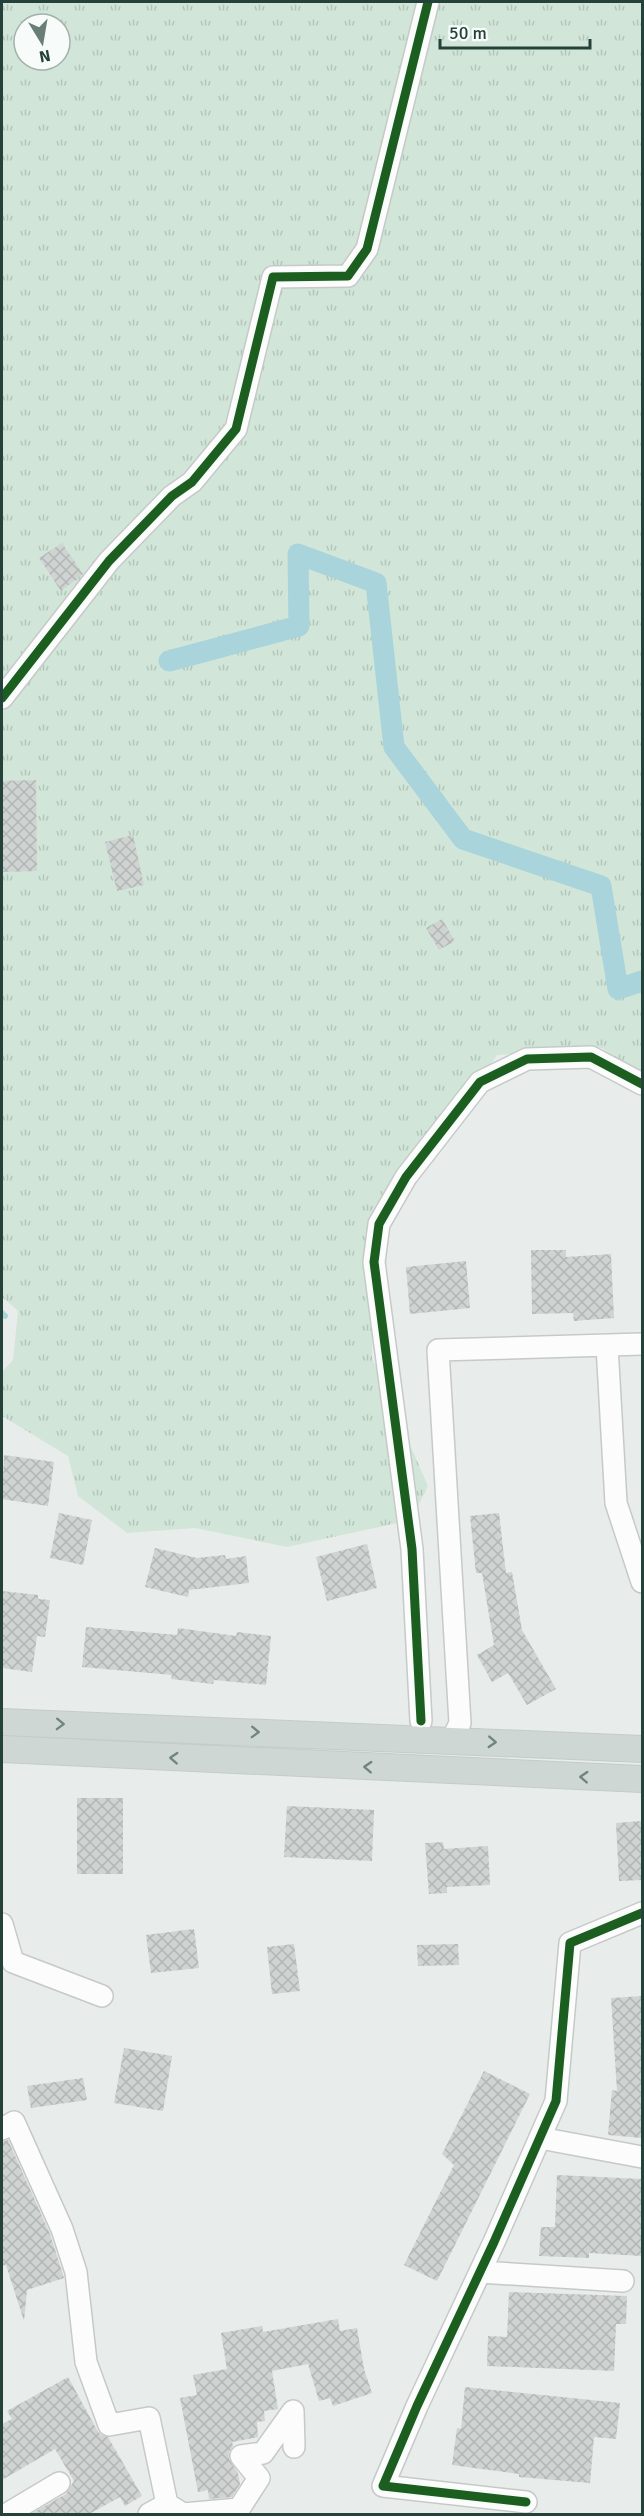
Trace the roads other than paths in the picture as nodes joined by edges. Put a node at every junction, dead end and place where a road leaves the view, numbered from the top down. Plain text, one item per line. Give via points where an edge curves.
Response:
1 (428, 2) edge
2 (2, 698) edge
3 (642, 1084) edge
4 (642, 1344) edge
5 (607, 1346) junction
6 (642, 1582) edge
7 (2, 1722) edge
8 (413, 1730) junction
9 (452, 1740) junction
10 (2, 1749) edge
11 (642, 1749) edge
12 (403, 1769) junction
13 (642, 1779) edge
14 (642, 1913) edge
15 (2, 1924) edge
16 (102, 1996) dead end
17 (2, 2129) edge
18 (540, 2138) junction
19 (642, 2157) edge
20 (480, 2272) junction
21 (623, 2281) dead end
22 (294, 2447) dead end
23 (59, 2483) dead end
24 (526, 2502) dead end
25 (158, 2509) edge
26 (7, 2514) edge

1 - 2 street via 367,249 348,276 273,277 236,429 192,482 172,496 109,561
3 - 8 street via 591,1058 527,1059 480,1082 406,1177 379,1224 374,1262 412,1550
4 - 5 street
5 - 6 street via 616,1503
5 - 9 street via 438,1350 460,1724
7 -> 8 main road
8 - 9 main road
8 - 12 main road
9 -> 11 main road
12 -> 10 main road
13 -> 12 main road
14 - 18 street via 570,1943 556,2101
15 - 16 street via 13,1962
17 - 25 street via 14,2122 62,2229 76,2272 86,2362 109,2425 149,2418
18 - 19 street
18 - 20 street
20 - 21 street
20 - 24 street via 383,2486
22 - 25 street via 293,2411 263,2453 241,2456 259,2478 239,2509 183,2514
23 - 26 street

